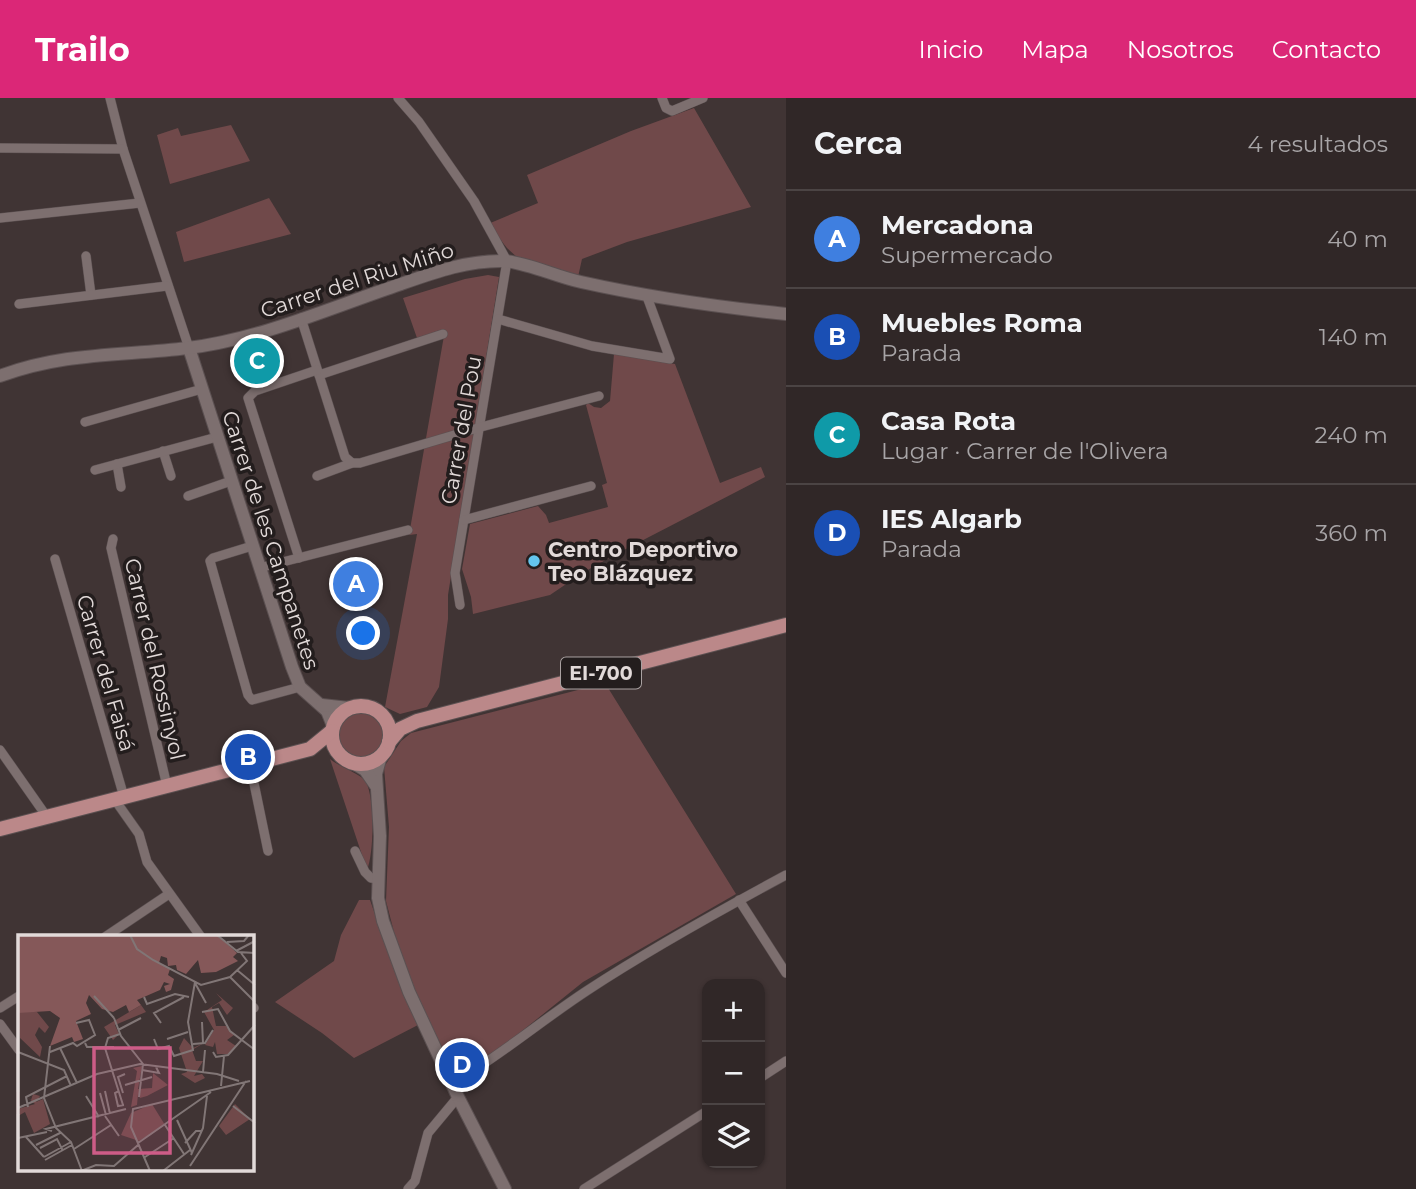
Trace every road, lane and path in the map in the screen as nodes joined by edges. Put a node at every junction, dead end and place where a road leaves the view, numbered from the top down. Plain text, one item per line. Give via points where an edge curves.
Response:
1 (110, 98) edge
2 (398, 98) edge
3 (662, 98) edge
4 (703, 98) edge
5 (0, 148) edge
6 (123, 149) junction
7 (140, 203) junction
8 (0, 218) edge
9 (86, 256) dead end
10 (507, 261) junction
11 (167, 286) junction
12 (646, 294) junction
13 (92, 295) junction
14 (19, 304) dead end
15 (786, 314) edge
16 (301, 318) junction
17 (498, 319) junction
18 (443, 334) dead end
19 (189, 348) junction
20 (318, 372) junction
21 (0, 376) edge
22 (202, 389) junction
23 (598, 396) dead end
24 (85, 422) dead end
25 (481, 427) junction
26 (217, 437) junction
27 (163, 452) junction
28 (352, 463) junction
29 (117, 464) junction
30 (95, 470) dead end
31 (171, 476) dead end
32 (317, 476) dead end
33 (231, 481) junction
34 (592, 486) dead end
35 (121, 487) dead end
36 (187, 496) dead end
37 (464, 520) junction
38 (408, 530) dead end
39 (113, 540) dead end
40 (252, 546) junction
41 (299, 558) junction
42 (55, 559) dead end
43 (259, 568) junction
44 (460, 605) dead end
45 (786, 625) edge
46 (300, 687) junction
47 (322, 705) junction
48 (349, 708) junction
49 (382, 715) junction
50 (417, 721) junction
51 (333, 729) junction
52 (389, 742) junction
53 (310, 748) junction
54 (0, 750) edge
55 (340, 755) junction
56 (381, 756) junction
57 (250, 764) junction
58 (355, 764) junction
59 (167, 786) junction
60 (377, 789) junction
61 (119, 799) junction
62 (47, 817) junction
63 (0, 829) edge
64 (268, 851) dead end
65 (355, 851) dead end
66 (786, 875) edge
67 (378, 878) junction
68 (169, 894) junction
69 (739, 900) junction
70 (108, 935) edge
71 (200, 935) edge
72 (786, 973) edge
73 (18, 997) edge
74 (0, 1008) edge
75 (0, 1024) edge
76 (18, 1049) edge
77 (786, 1061) edge
78 (765, 1075) edge
79 (452, 1084) junction
80 (458, 1097) junction
81 (702, 1114) edge
82 (408, 1189) edge
83 (505, 1189) edge
84 (584, 1189) edge

1 - 6 street, Carrer de les Campanetes
2 - 10 street via 474,201
3 - 4 street via 672,111
5 - 6 street
6 - 7 street, Carrer de les Campanetes
7 - 8 street
7 - 11 street, Carrer de les Campanetes
9 - 13 street
10 - 12 street, Carrer del Riu Miño
10 - 16 street, Carrer del Riu Miño via 455,266
10 - 17 street, Carrer del Pou
11 - 13 street
11 - 19 street, Carrer de les Campanetes
12 - 15 street, Carrer del Riu Miño
12 - 17 street via 670,359 592,346
13 - 14 street
16 - 19 street, Carrer del Riu Miño
16 - 20 street
17 - 25 street, Carrer del Pou
18 - 20 street
19 - 21 street, Carrer del Riu Miño via 60,359
19 - 22 street, Carrer de les Campanetes
20 - 28 street via 345,457
20 - 41 street via 255,391 248,398
22 - 24 street
22 - 26 street, Carrer de les Campanetes
23 - 25 street
25 - 28 street
25 - 37 street, Carrer del Pou
26 - 27 street
26 - 33 street, Carrer de les Campanetes
27 - 29 street
27 - 31 street
28 - 32 street
29 - 30 street
29 - 35 street
33 - 36 street
33 - 40 street, Carrer de les Campanetes
34 - 37 street
37 - 44 street, Carrer del Pou via 455,573
38 - 41 street
39 - 59 street, Carrer del Rossinyol via 111,548
40 - 43 street, Carrer de les Campanetes
40 - 46 street via 210,561 248,695 252,700
41 - 43 street
42 - 61 street, Carrer del Faisá
43 - 46 street, Carrer de les Campanetes
45 - 50 main road, EI-700
46 - 47 street, Carrer de les Campanetes
47 - 48 street
47 - 51 street, Carrer de les Campanetes
48 - 49 main road, EI-700 via 364,706
48 - 51 main road
49 - 50 main road, EI-700
49 - 52 main road via 390,730
50 - 52 main road, EI-700 via 400,729
51 - 53 main road
51 - 55 main road via 333,744
52 - 56 main road, EI-700
53 - 55 main road
53 - 57 main road
54 - 62 street
55 - 58 main road
56 - 58 main road
56 - 60 street
57 - 59 main road
57 - 64 street
58 - 60 street via 365,770
59 - 61 main road
60 - 67 street
61 - 62 main road
61 - 68 street, Carrer del Faisá via 139,834 147,862
62 - 63 main road
65 - 67 street via 370,878
66 - 69 street
67 - 79 street via 383,921 409,992
68 - 70 street
68 - 71 street, Carrer del Faisá
69 - 72 street
69 - 79 street via 587,990
73 - 74 street
75 - 76 street
77 - 78 street
79 - 80 street
80 - 82 street via 428,1133 415,1181
80 - 83 street
81 - 84 street

